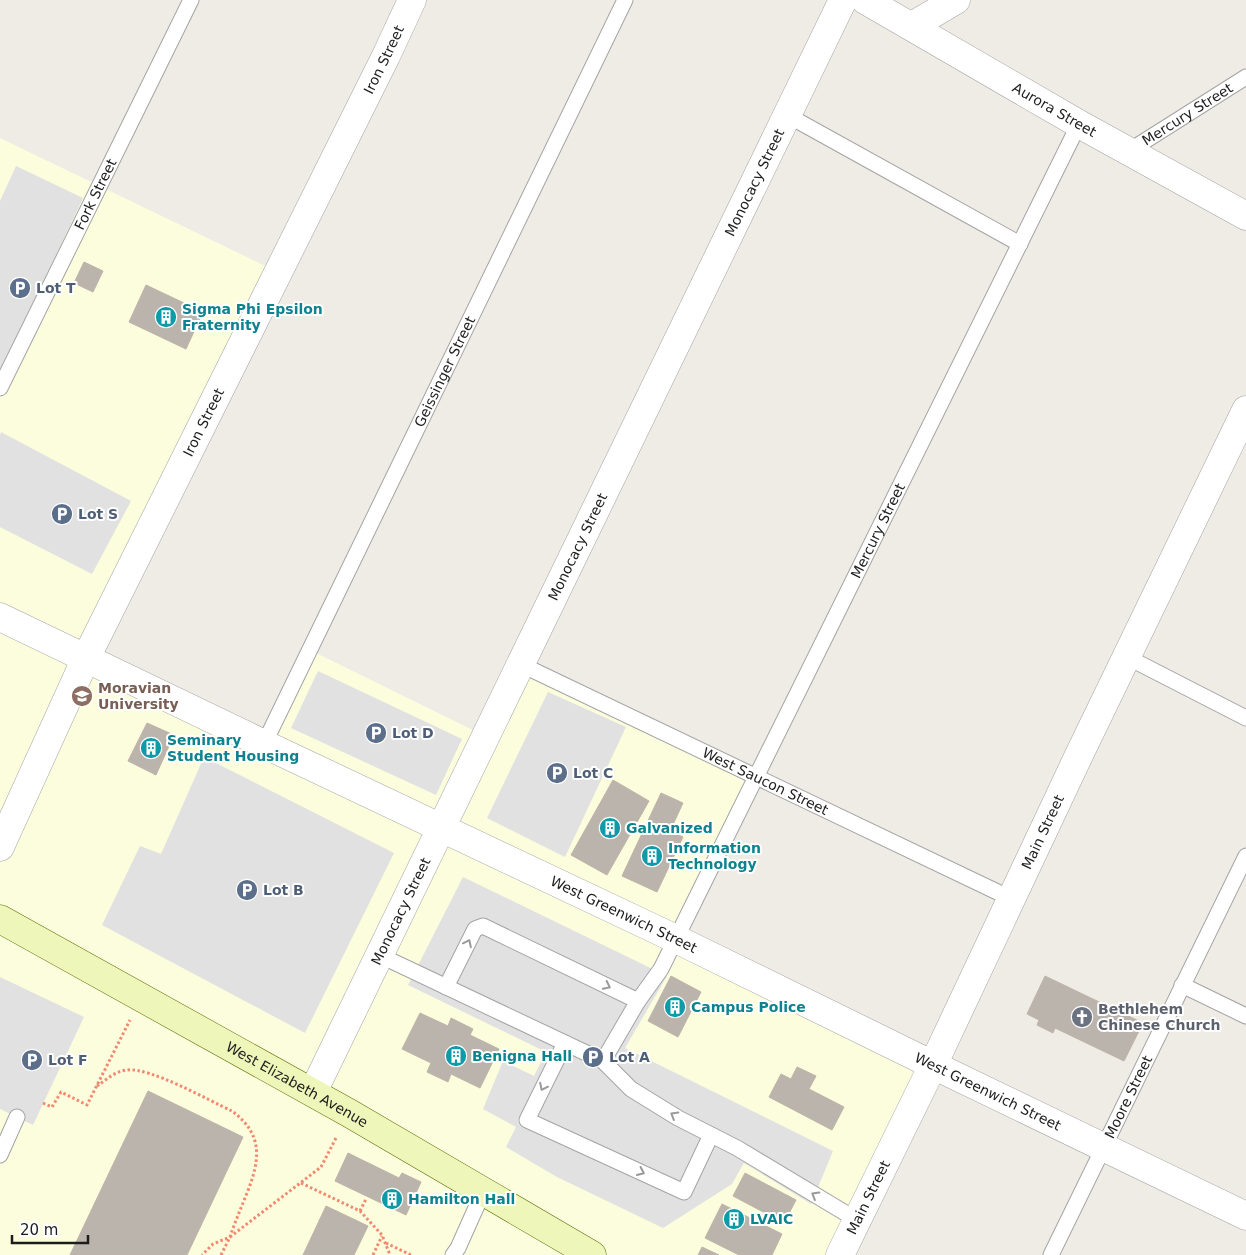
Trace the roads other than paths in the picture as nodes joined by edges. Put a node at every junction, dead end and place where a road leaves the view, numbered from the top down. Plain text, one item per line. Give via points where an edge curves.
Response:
1 (191, 0) edge
2 (412, 0) edge
3 (625, 0) edge
4 (843, 0) edge
5 (865, 0) edge
6 (956, 0) edge
7 (912, 26) junction
8 (1246, 77) edge
9 (787, 115) junction
10 (1079, 124) junction
11 (1130, 151) junction
12 (1246, 216) edge
13 (1020, 244) junction
14 (0, 388) edge
15 (1246, 410) edge
16 (0, 617) edge
17 (86, 658) junction
18 (1127, 658) junction
19 (520, 664) junction
20 (1246, 718) edge
21 (264, 744) junction
22 (755, 776) junction
23 (441, 828) junction
24 (0, 846) edge
25 (1246, 856) edge
26 (1012, 899) junction
27 (0, 919) edge
28 (676, 939) junction
29 (379, 955) junction
30 (1182, 985) junction
31 (446, 987) junction
32 (638, 1001) junction
33 (1246, 1016) edge
34 (565, 1043) junction
35 (603, 1061) junction
36 (933, 1066) junction
37 (313, 1092) junction
38 (17, 1117) dead end
39 (711, 1135) junction
40 (4, 1136) edge
41 (1104, 1147) junction
42 (0, 1155) edge
43 (483, 1192) junction
44 (1246, 1216) edge
45 (857, 1220) junction
46 (453, 1255) edge
47 (592, 1255) edge
48 (840, 1255) edge
49 (1051, 1255) edge

1 - 14 lane, Fork Street
2 - 17 street, Iron Street
3 - 21 lane, Geissinger Street
4 - 9 street, Monocacy Street
5 - 7 street, Aurora Street
6 - 7 street
7 - 10 street, Aurora Street
8 - 11 lane, Mercury Street
9 - 13 lane
9 - 19 street, Monocacy Street
10 - 11 street, Aurora Street
10 - 13 lane, Mercury Street
11 - 12 street, Aurora Street
13 - 22 lane, Mercury Street
15 - 18 street, Main Street
16 - 17 street, West Greenwich Street
17 - 21 street, West Greenwich Street
17 - 24 street, Iron Street
18 - 20 lane
18 - 26 street, Main Street
19 - 22 lane, West Saucon Street
19 - 23 street, Monocacy Street
21 - 23 street, West Greenwich Street
22 - 26 lane, West Saucon Street
22 - 28 lane, Mercury Street
23 - 28 street, West Greenwich Street
23 - 29 street, Monocacy Street
25 - 30 lane, Moore Street
26 - 36 street, Main Street
27 - 37 main road, West Elizabeth Avenue
28 - 32 lane, Mercury Street via 661,969
28 - 36 street, West Greenwich Street
29 - 31 lane
29 - 37 street, Monocacy Street
30 - 33 lane
30 - 41 lane, Moore Street
31 -> 32 lane via 475,929 483,926
31 - 34 lane
32 - 35 lane, Mercury Street
34 - 35 lane
34 -> 39 lane via 527,1120 684,1192
39 -> 35 lane via 631,1089
36 - 41 street, West Greenwich Street
36 - 45 street, Main Street
37 - 43 main road, West Elizabeth Avenue
38 - 40 lane
45 -> 39 lane
40 - 42 lane
41 - 44 street, West Greenwich Street
41 - 49 lane, Moore Street
43 - 46 lane
43 - 47 main road, West Elizabeth Avenue
45 - 48 street, Main Street

